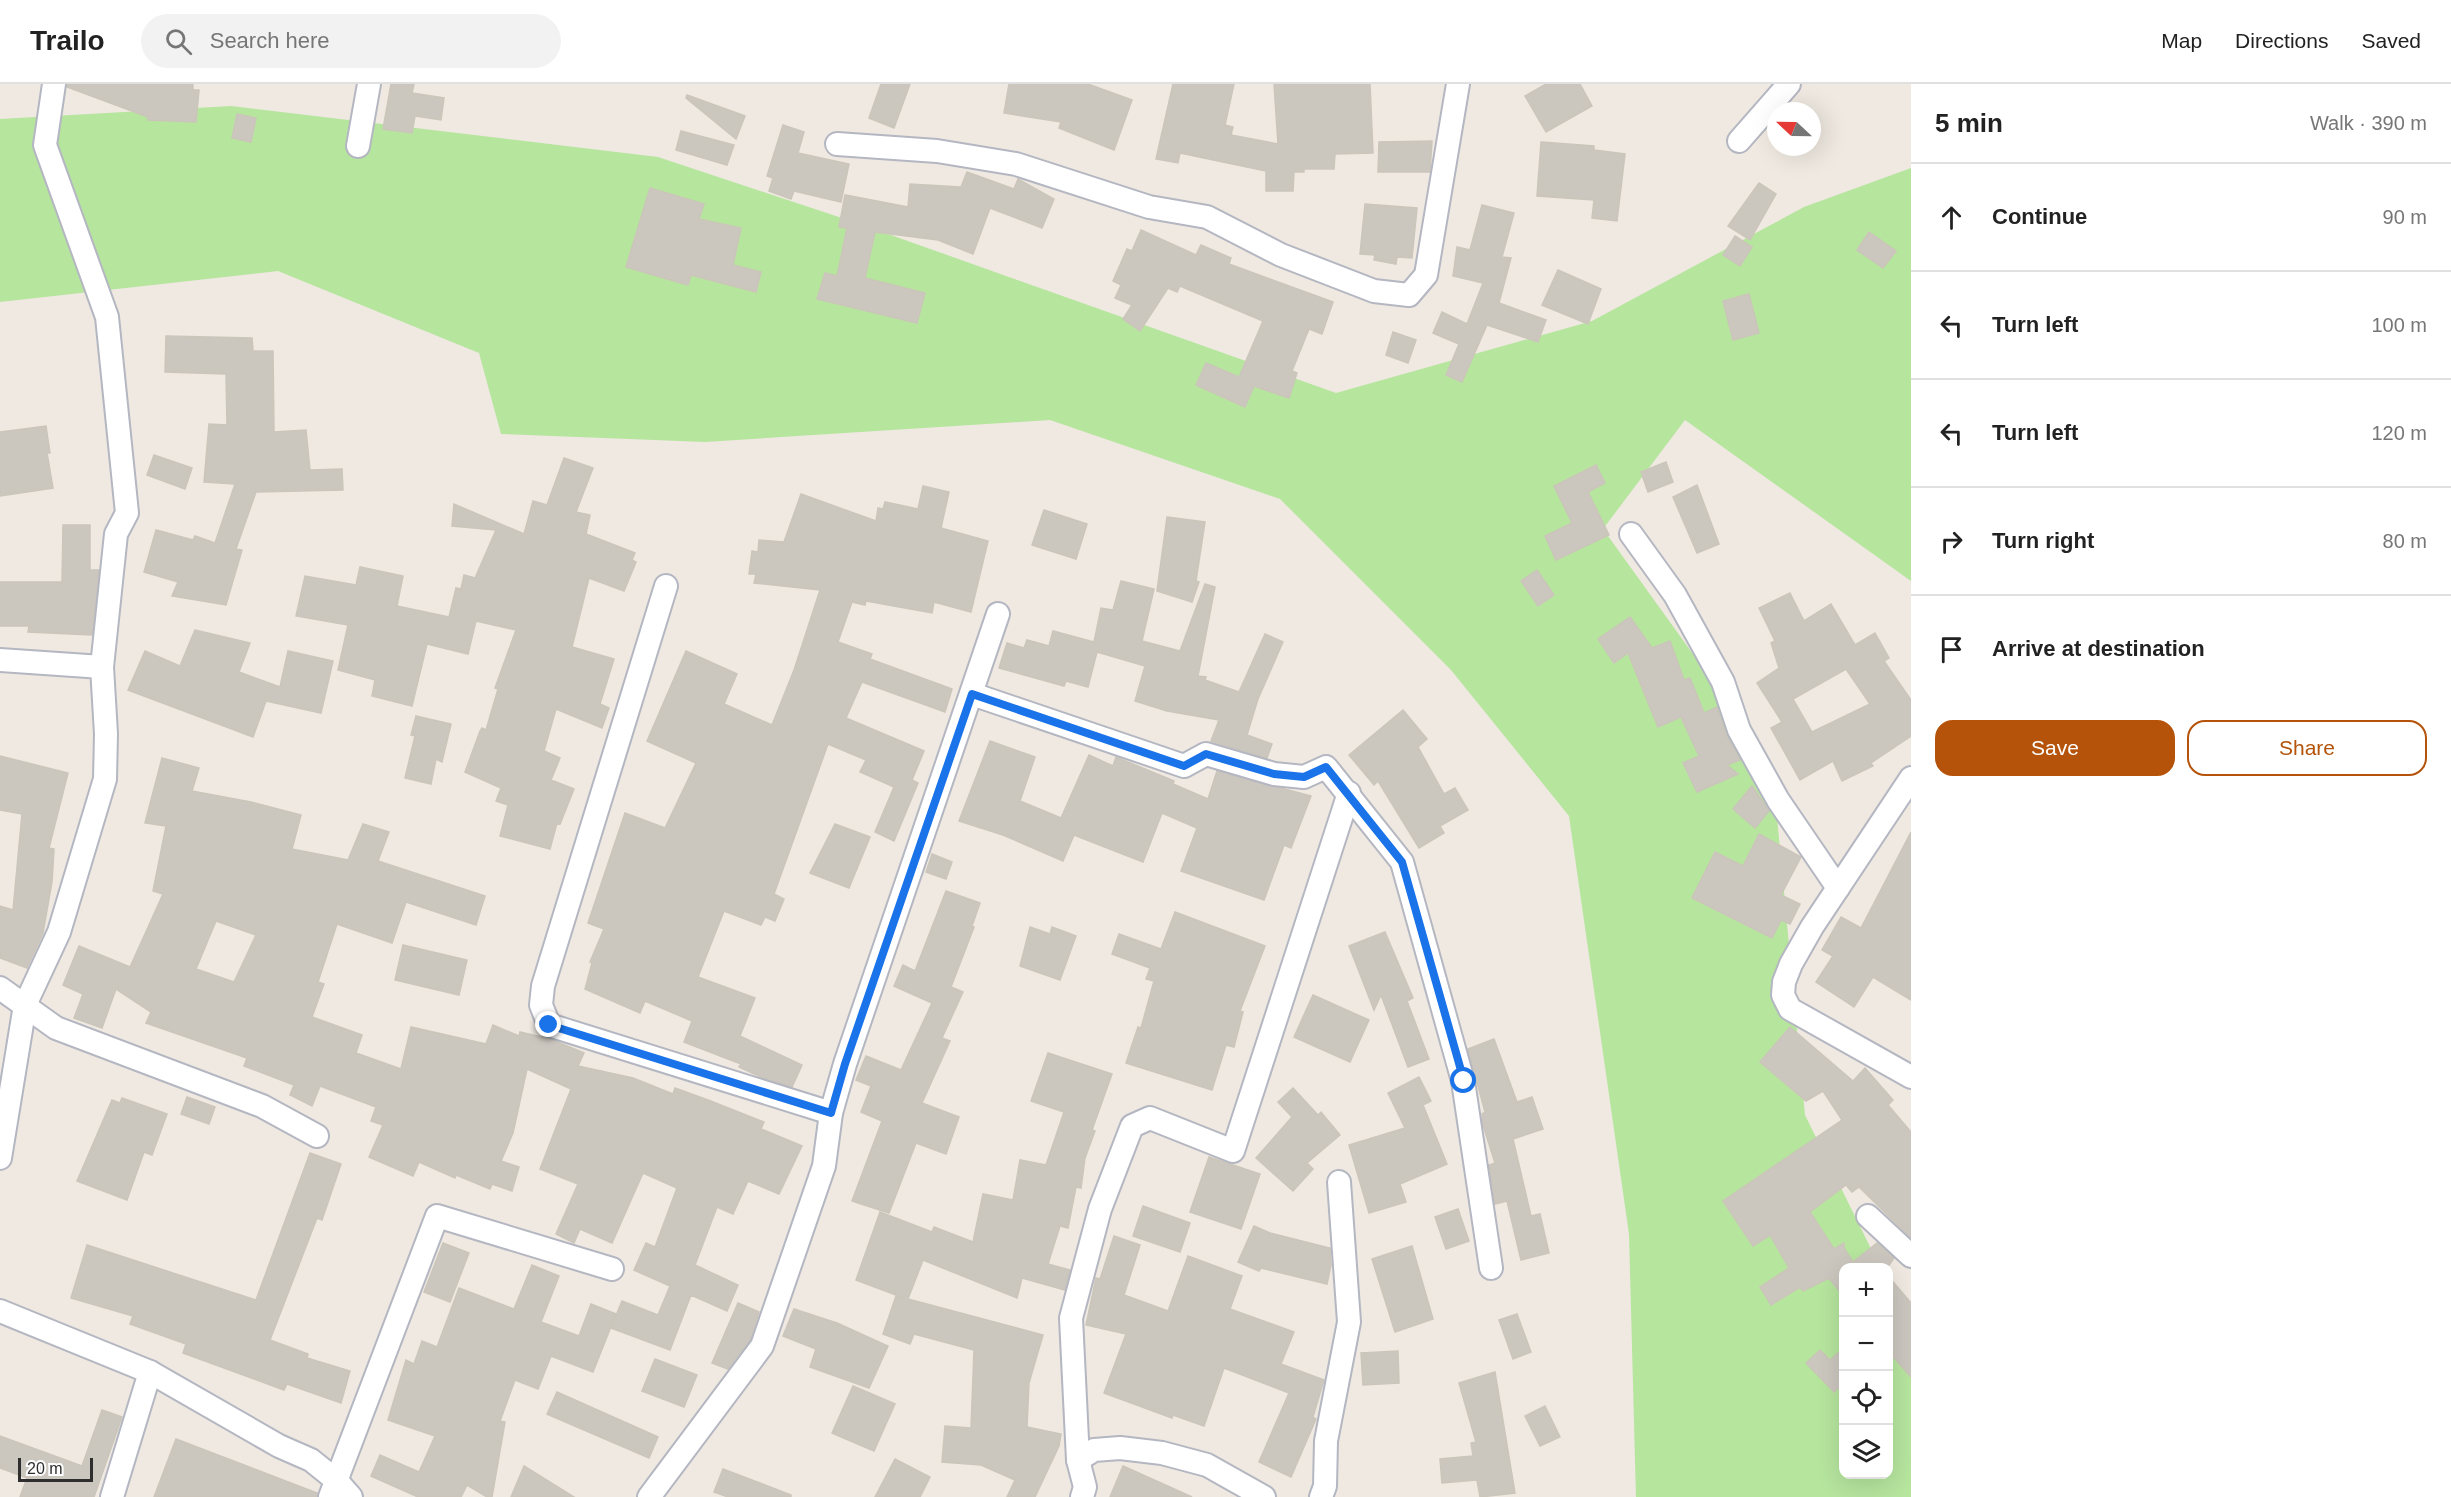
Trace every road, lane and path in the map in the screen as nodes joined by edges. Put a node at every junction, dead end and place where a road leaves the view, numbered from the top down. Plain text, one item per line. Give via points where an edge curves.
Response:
1 (54, 84) edge
2 (369, 84) edge
3 (1458, 84) edge
4 (1789, 84) edge
5 (1739, 141) dead end
6 (837, 144) dead end
7 (358, 146) dead end
8 (1632, 534) dead end
9 (666, 585) dead end
10 (998, 614) dead end
11 (0, 660) edge
12 (102, 667) junction
13 (972, 694) junction
14 (1911, 778) edge
15 (1349, 793) junction
16 (1838, 888) junction
17 (0, 988) edge
18 (25, 1005) junction
19 (1911, 1077) edge
20 (831, 1113) junction
21 (317, 1136) dead end
22 (0, 1158) edge
23 (1339, 1182) dead end
24 (1868, 1216) dead end
25 (1911, 1256) edge
26 (1491, 1268) dead end
27 (612, 1269) dead end
28 (2, 1319) edge
29 (150, 1372) junction
30 (1078, 1460) junction
31 (340, 1492) edge
32 (112, 1497) edge
33 (649, 1497) edge
34 (1082, 1497) edge
35 (1264, 1497) edge
36 (1321, 1497) edge

1 - 12 street via 45,145 107,317 127,513 116,534
2 - 7 street
3 - 6 street via 1426,275 1409,295 1374,291 1281,255 1207,217 1149,207 1016,164 937,151
4 - 5 street
8 - 16 street via 1676,595 1723,682 1739,730 1778,800
9 - 20 street via 543,986 541,1005 549,1025
10 - 13 street
11 - 12 street
12 - 18 street via 105,779 58,932
13 - 15 street via 1184,766 1206,754 1274,774 1304,777 1326,767
13 - 20 street
14 - 16 street
15 - 26 street via 1402,862 1464,1081
15 - 30 street via 1233,1151 1150,1118 1132,1126 1100,1209 1071,1318
16 - 19 street via 1791,964 1784,995 1790,1009
17 - 18 street
18 - 21 street via 56,1028 261,1106
18 - 22 street
20 - 33 street via 824,1166 762,1346
23 - 36 street via 1349,1322 1326,1441 1325,1486
24 - 25 street
27 - 31 street via 437,1216
28 - 29 street
29 - 31 street via 279,1446 311,1460
29 - 32 street
30 - 34 street via 1085,1487
30 - 35 street via 1094,1450 1120,1448 1162,1453 1207,1465

